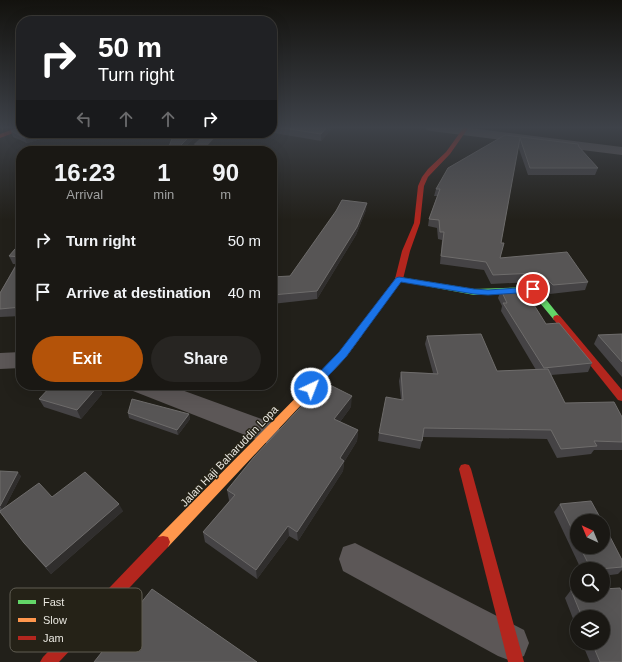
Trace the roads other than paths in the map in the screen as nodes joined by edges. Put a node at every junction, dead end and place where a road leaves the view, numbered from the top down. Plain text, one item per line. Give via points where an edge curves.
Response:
1 (444, 158) edge
2 (399, 279) junction
3 (16, 360) edge
4 (0, 361) edge
5 (155, 390) edge
6 (622, 397) edge
7 (268, 433) junction
8 (465, 469) dead end
9 (355, 560) dead end
10 (119, 588) edge
11 (58, 652) edge
12 (513, 652) edge
13 (48, 662) edge

1 - 2 street, Jalan Haji Baharuddin Lopa via 430,170 421,186 417,222
2 - 6 street via 474,292 533,289 604,372
2 - 7 street, Jalan Haji Baharuddin Lopa via 342,355
3 - 4 street
5 - 7 street
7 - 10 street, Jalan Haji Baharuddin Lopa
8 - 12 street
9 - 12 street
11 - 13 street, Jalan Haji Baharuddin Lopa

